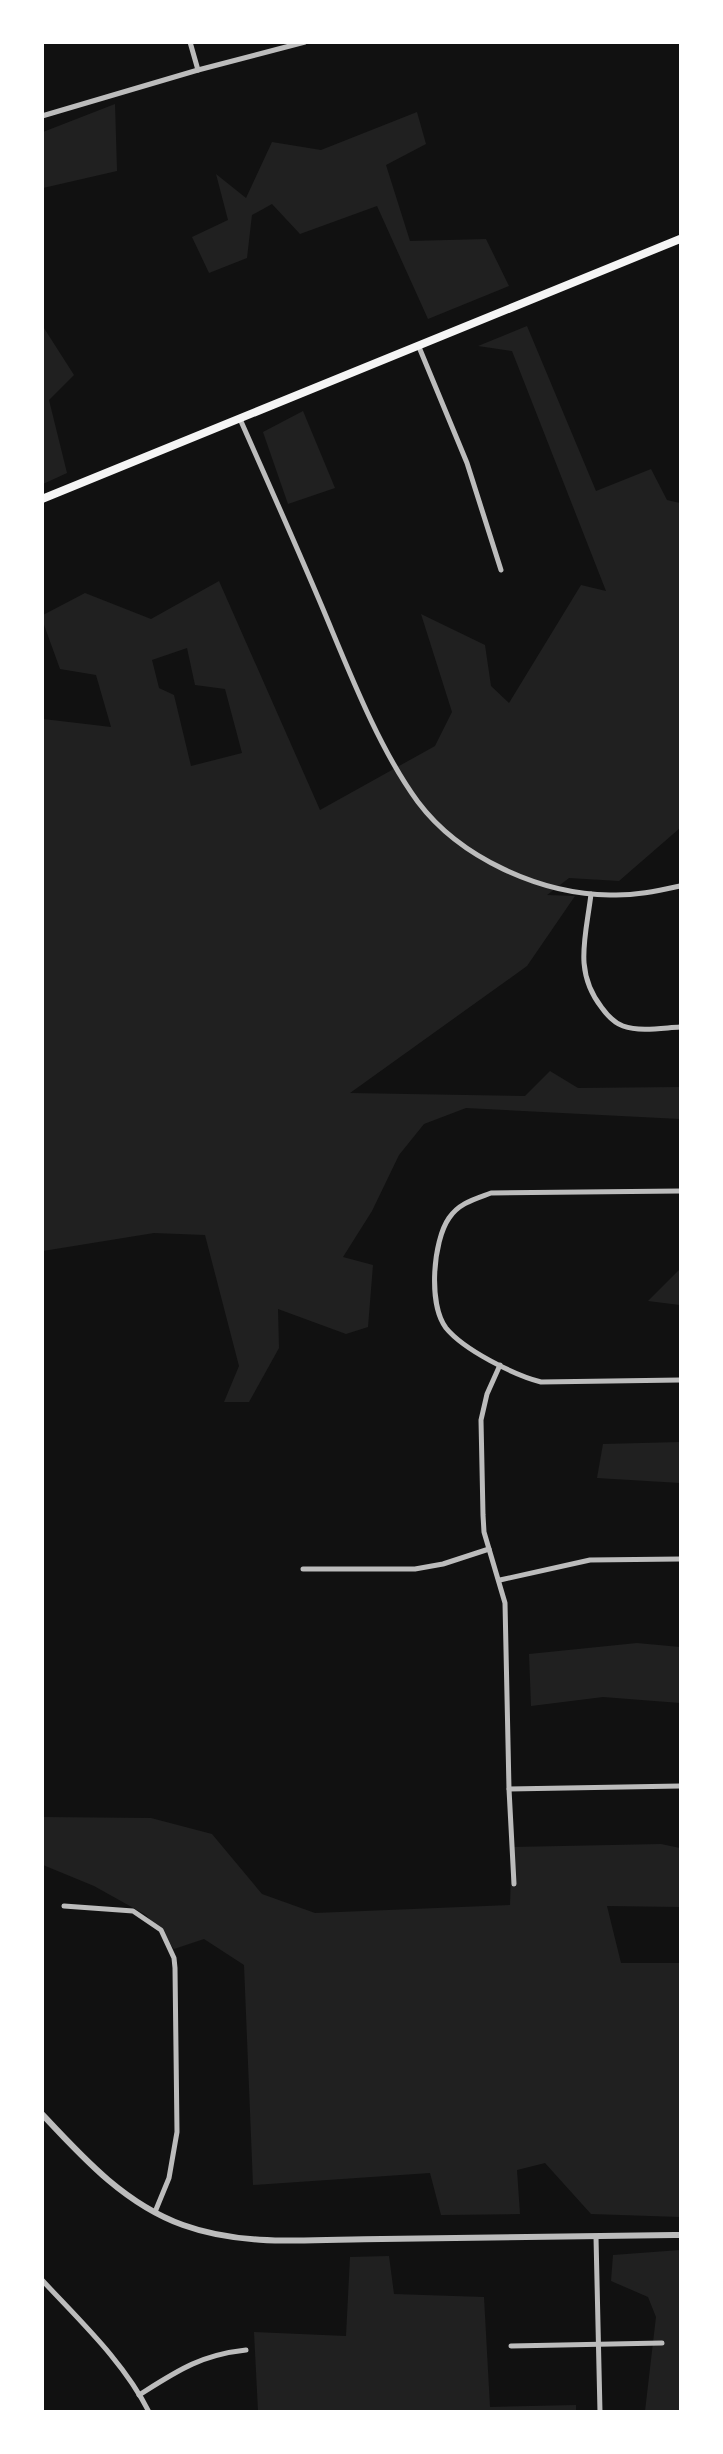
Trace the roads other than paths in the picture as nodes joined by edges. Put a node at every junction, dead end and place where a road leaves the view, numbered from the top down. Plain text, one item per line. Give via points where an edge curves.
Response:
1 (190, 42) edge
2 (305, 42) edge
3 (198, 70) junction
4 (42, 116) edge
5 (680, 239) edge
6 (420, 347) junction
7 (240, 419) junction
8 (42, 499) edge
9 (500, 570) dead end
10 (680, 886) edge
11 (591, 894) junction
12 (680, 1027) edge
13 (680, 1191) edge
14 (500, 1365) junction
15 (680, 1380) edge
16 (489, 1549) junction
17 (680, 1559) edge
18 (303, 1569) dead end
19 (500, 1580) junction
20 (680, 1786) edge
21 (509, 1789) junction
22 (514, 1884) dead end
23 (64, 1906) dead end
24 (42, 2114) edge
25 (155, 2212) junction
26 (680, 2235) edge
27 (596, 2237) junction
28 (42, 2280) edge
29 (662, 2343) dead end
30 (599, 2344) junction
31 (511, 2346) dead end
32 (246, 2350) dead end
33 (139, 2395) junction
34 (149, 2412) edge
35 (600, 2412) edge

1 - 3 street
2 - 3 street
3 - 4 street
5 - 6 main road
6 - 7 main road
6 - 9 street via 467,463
7 - 8 main road
7 - 11 street via 360,693 391,758 420,804 455,838 486,859 533,880
10 - 11 street via 646,893
11 - 12 street via 582,965 591,994 621,1025 637,1029
13 - 14 street via 491,1193 465,1202 450,1217 439,1236 434,1286 437,1306 444,1325 454,1337
14 - 15 street via 522,1377 541,1382
14 - 16 street via 487,1394 481,1420 484,1532
16 - 18 street via 443,1564 414,1569
16 - 19 street
17 - 19 street via 590,1560
19 - 21 street via 506,1618
20 - 21 street
21 - 22 street
23 - 25 street via 133,1911 142,1915 161,1930 174,1958 177,2132 168,2178
24 - 25 street via 104,2178
25 - 27 street via 201,2230 269,2240
26 - 27 street
27 - 30 street
28 - 33 street via 111,2356
29 - 30 street
30 - 31 street
30 - 35 street
32 - 33 street via 193,2362
33 - 34 street

